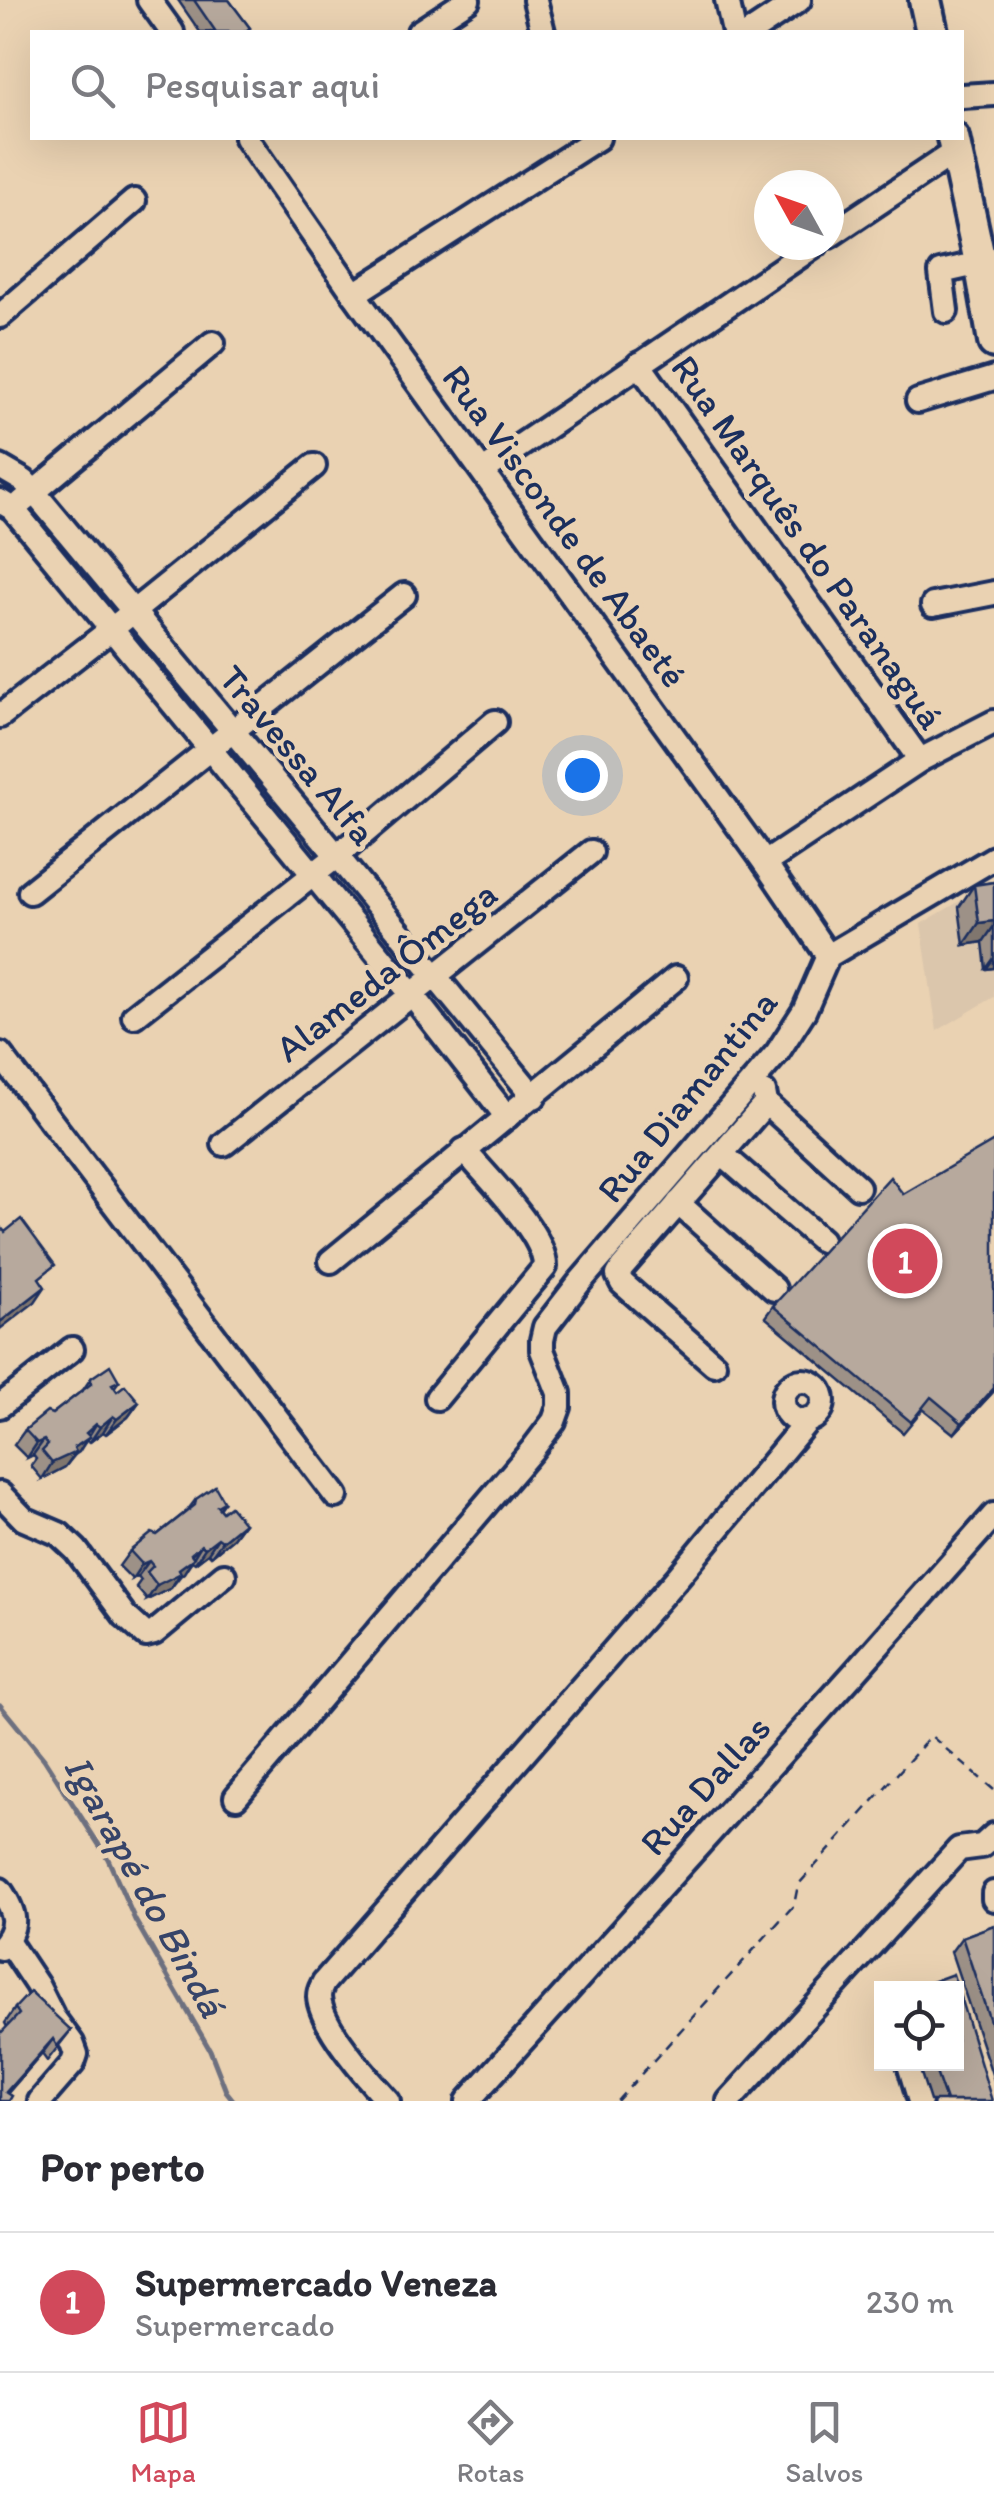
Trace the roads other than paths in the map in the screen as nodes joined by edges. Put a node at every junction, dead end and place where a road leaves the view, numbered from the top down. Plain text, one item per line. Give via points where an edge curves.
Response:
1 (149, 0) edge
2 (468, 0) edge
3 (535, 0) edge
4 (727, 0) edge
5 (799, 0) edge
6 (925, 0) edge
7 (171, 30) edge
8 (422, 30) edge
9 (542, 30) edge
10 (734, 30) edge
11 (755, 30) edge
12 (932, 30) edge
13 (994, 94) edge
14 (964, 96) edge
15 (253, 140) edge
16 (954, 144) edge
17 (570, 146) edge
18 (134, 201) dead end
19 (844, 225) edge
20 (794, 260) edge
21 (987, 261) edge
22 (354, 294) junction
23 (985, 296) junction
24 (0, 316) edge
25 (994, 342) edge
26 (214, 344) dead end
27 (640, 364) junction
28 (994, 378) edge
29 (918, 401) dead end
30 (314, 466) dead end
31 (0, 467) edge
32 (484, 472) junction
33 (34, 492) junction
34 (4, 510) edge
35 (994, 592) edge
36 (404, 595) dead end
37 (933, 605) dead end
38 (134, 611) junction
39 (113, 628) junction
40 (0, 716) edge
41 (495, 722) dead end
42 (994, 722) edge
43 (233, 732) junction
44 (211, 750) junction
45 (920, 760) junction
46 (591, 852) dead end
47 (337, 856) junction
48 (994, 858) edge
49 (764, 863) junction
50 (314, 874) junction
51 (30, 892) dead end
52 (828, 956) junction
53 (436, 976) junction
54 (676, 978) dead end
55 (412, 995) junction
56 (134, 1016) dead end
57 (0, 1054) edge
58 (754, 1078) junction
59 (534, 1097) junction
60 (766, 1104) junction
61 (507, 1117) junction
62 (224, 1144) dead end
63 (464, 1150) junction
64 (722, 1154) junction
65 (858, 1188) dead end
66 (678, 1203) junction
67 (821, 1240) dead end
68 (331, 1261) dead end
69 (774, 1289) dead end
70 (72, 1349) dead end
71 (714, 1364) dead end
72 (437, 1398) dead end
73 (0, 1406) edge
74 (808, 1420) dead end
75 (0, 1494) edge
76 (336, 1496) dead end
77 (994, 1515) edge
78 (224, 1575) dead end
79 (236, 1797) dead end
80 (994, 1835) edge
81 (0, 1890) edge
82 (4, 1944) edge
83 (911, 2071) edge
84 (40, 2101) edge
85 (388, 2101) edge
86 (468, 2101) edge
87 (729, 2101) edge
88 (920, 2101) edge

1 - 7 street
2 - 8 street
3 - 9 street
4 - 10 street
5 - 11 street
6 - 12 main road
13 - 14 street
15 - 22 street, Rua Visconde de Abaeté
16 - 19 street
16 - 21 main road
17 - 22 street
18 - 24 street
20 - 27 street
21 - 23 main road
21 - 23 street via 941,272 941,313
22 - 32 street, Rua Visconde de Abaeté
23 - 25 main road
26 - 33 street
27 - 32 street
27 - 45 street, Rua Marquês do Paranaguá
28 - 29 street
30 - 38 street
31 - 33 street, Travessa Alfa
32 - 49 street, Rua Visconde de Abaeté
33 - 34 street
33 - 38 street, Travessa Alfa
34 - 39 street
35 - 37 street
36 - 43 street
38 - 39 street
38 - 43 street, Travessa Alfa
39 - 40 street
39 - 44 street
41 - 47 street
42 - 45 street
43 - 44 street
43 - 47 street, Travessa Alfa
44 - 50 street
44 - 51 street
45 - 49 street
46 - 53 street, Alameda Ômega
47 - 50 street
47 - 53 street, Travessa Alfa
48 - 52 street
49 - 52 street, Rua Visconde de Abaeté
50 - 55 street
50 - 56 street
52 - 58 street, Rua Diamantina via 804,1010
53 - 55 street, Alameda Ômega
53 - 59 street, Travessa Alfa
54 - 59 street
55 - 61 street
55 - 62 street, Alameda Ômega
57 - 76 street
58 - 60 street
58 - 79 street, Rua Diamantina via 545,1327 542,1350 558,1393 554,1421
59 - 61 street
60 - 64 street
60 - 65 street
61 - 63 street
63 - 68 street
63 - 72 street via 536,1237 546,1262
64 - 66 street
64 - 67 street
66 - 69 street
66 - 71 street via 618,1275
70 - 73 street
74 - 85 street via 324,1982 319,2001 328,2024
75 - 78 street via 24,1519 59,1534 76,1550 146,1635
77 - 86 street, Rua Dallas
80 - 87 street via 982,1846 959,1849
81 - 82 street via 14,1917
82 - 84 street via 76,2054
83 - 88 street

